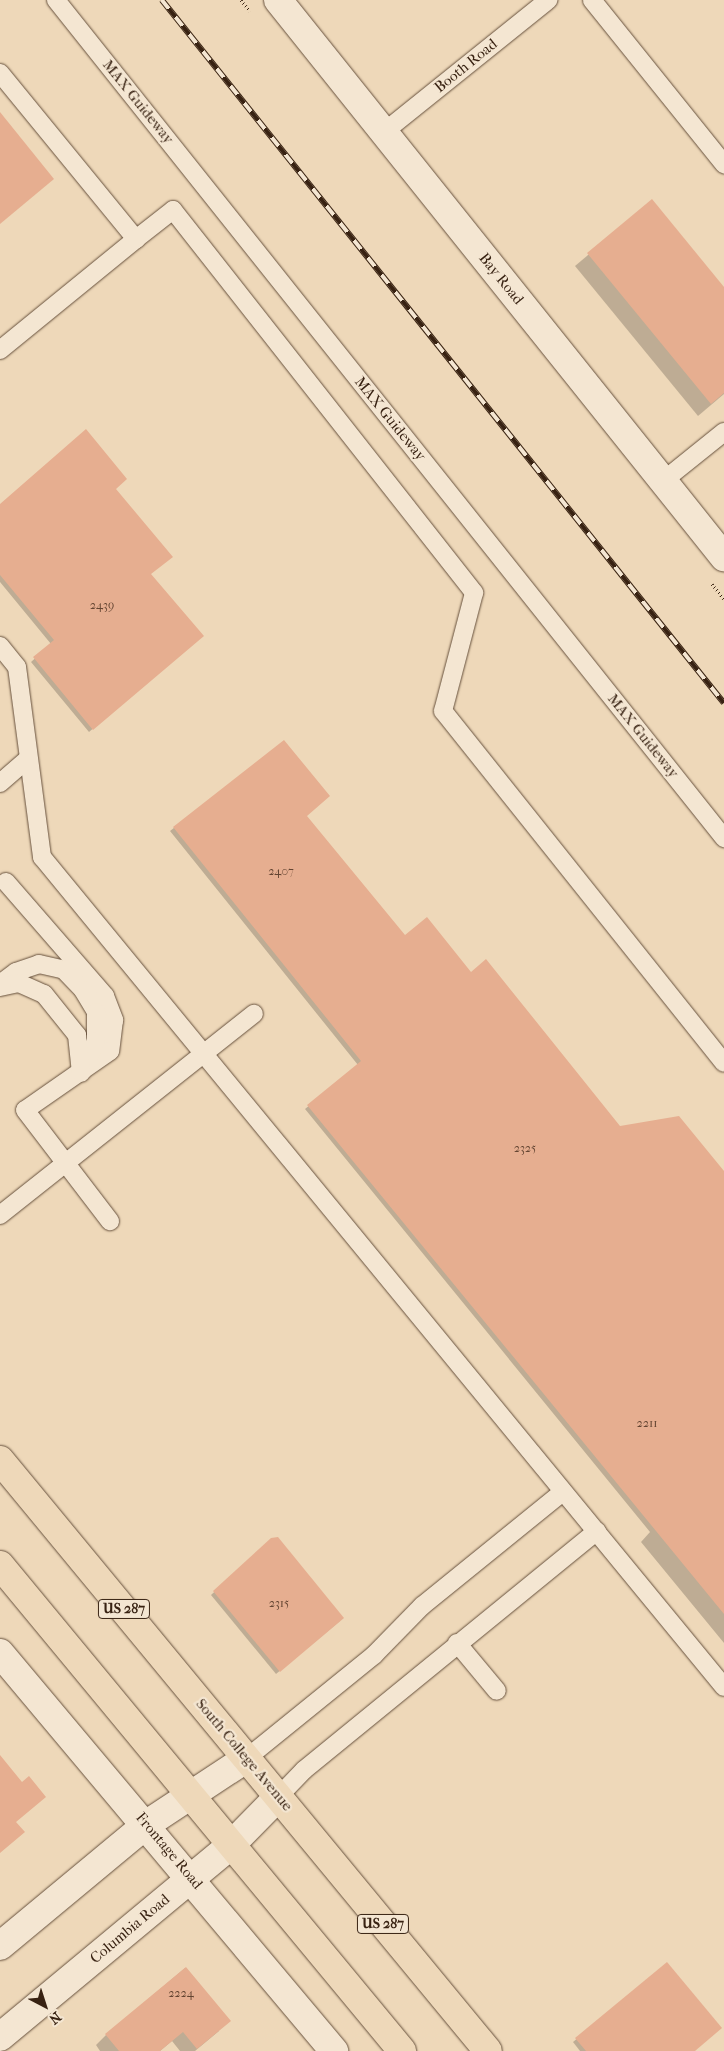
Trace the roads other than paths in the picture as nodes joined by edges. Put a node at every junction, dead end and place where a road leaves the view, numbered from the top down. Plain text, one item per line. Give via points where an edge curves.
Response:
1 (56, 0) edge
2 (278, 0) edge
3 (548, 0) edge
4 (592, 0) edge
5 (0, 73) edge
6 (384, 132) junction
7 (724, 164) edge
8 (136, 240) junction
9 (0, 350) edge
10 (724, 432) edge
11 (663, 481) junction
12 (724, 558) edge
13 (0, 646) edge
14 (28, 759) junction
15 (0, 783) edge
16 (724, 838) edge
17 (6, 882) dead end
18 (0, 986) edge
19 (254, 1014) dead end
20 (203, 1053) junction
21 (724, 1063) edge
22 (81, 1073) junction
23 (64, 1163) junction
24 (0, 1214) edge
25 (110, 1221) dead end
26 (0, 1460) edge
27 (563, 1492) junction
28 (597, 1531) junction
29 (0, 1565) edge
30 (457, 1643) junction
31 (0, 1653) edge
32 (724, 1687) edge
33 (497, 1691) dead end
34 (247, 1758) junction
35 (191, 1796) junction
36 (279, 1796) junction
37 (147, 1824) junction
38 (231, 1845) junction
39 (192, 1878) junction
40 (0, 1946) edge
41 (0, 2037) edge
42 (334, 2051) edge
43 (402, 2051) edge
44 (488, 2051) edge

1 - 16 lane, MAX Guideway
2 - 6 street, Bay Road
3 - 6 lane, Booth Road
4 - 7 lane
5 - 8 lane
6 - 11 street, Bay Road
8 - 9 lane
8 - 21 lane via 173,210 474,592 443,711
10 - 11 lane
11 - 12 street, Bay Road
13 - 14 lane via 17,667
14 - 15 lane
14 - 20 lane via 42,857
17 - 22 lane via 105,996 114,1020 110,1051
18 - 22 lane via 19,983 44,994 77,1035
18 - 22 lane via 16,972 40,964 64,970 83,990 96,1012 96,1041
19 - 20 lane
20 - 23 lane
20 - 27 lane
22 - 23 lane via 25,1110
23 - 24 lane
23 - 25 lane
26 - 34 highway, South College Avenue / US 287
27 - 28 lane
27 - 34 lane via 422,1606 374,1654
28 - 30 lane
28 - 32 lane
29 - 35 highway
30 - 33 lane
30 - 36 lane via 304,1770
31 - 37 street, Frontage Road
34 - 35 street
34 - 36 highway, South College Avenue / US 287
35 - 37 street
35 - 38 highway
36 - 38 street, Columbia Road
36 - 44 highway, South College Avenue / US 287
37 - 39 street, Frontage Road
37 - 40 street
38 - 39 street, Columbia Road
38 - 43 highway
39 - 41 street, Columbia Road
39 - 42 street, Frontage Road

